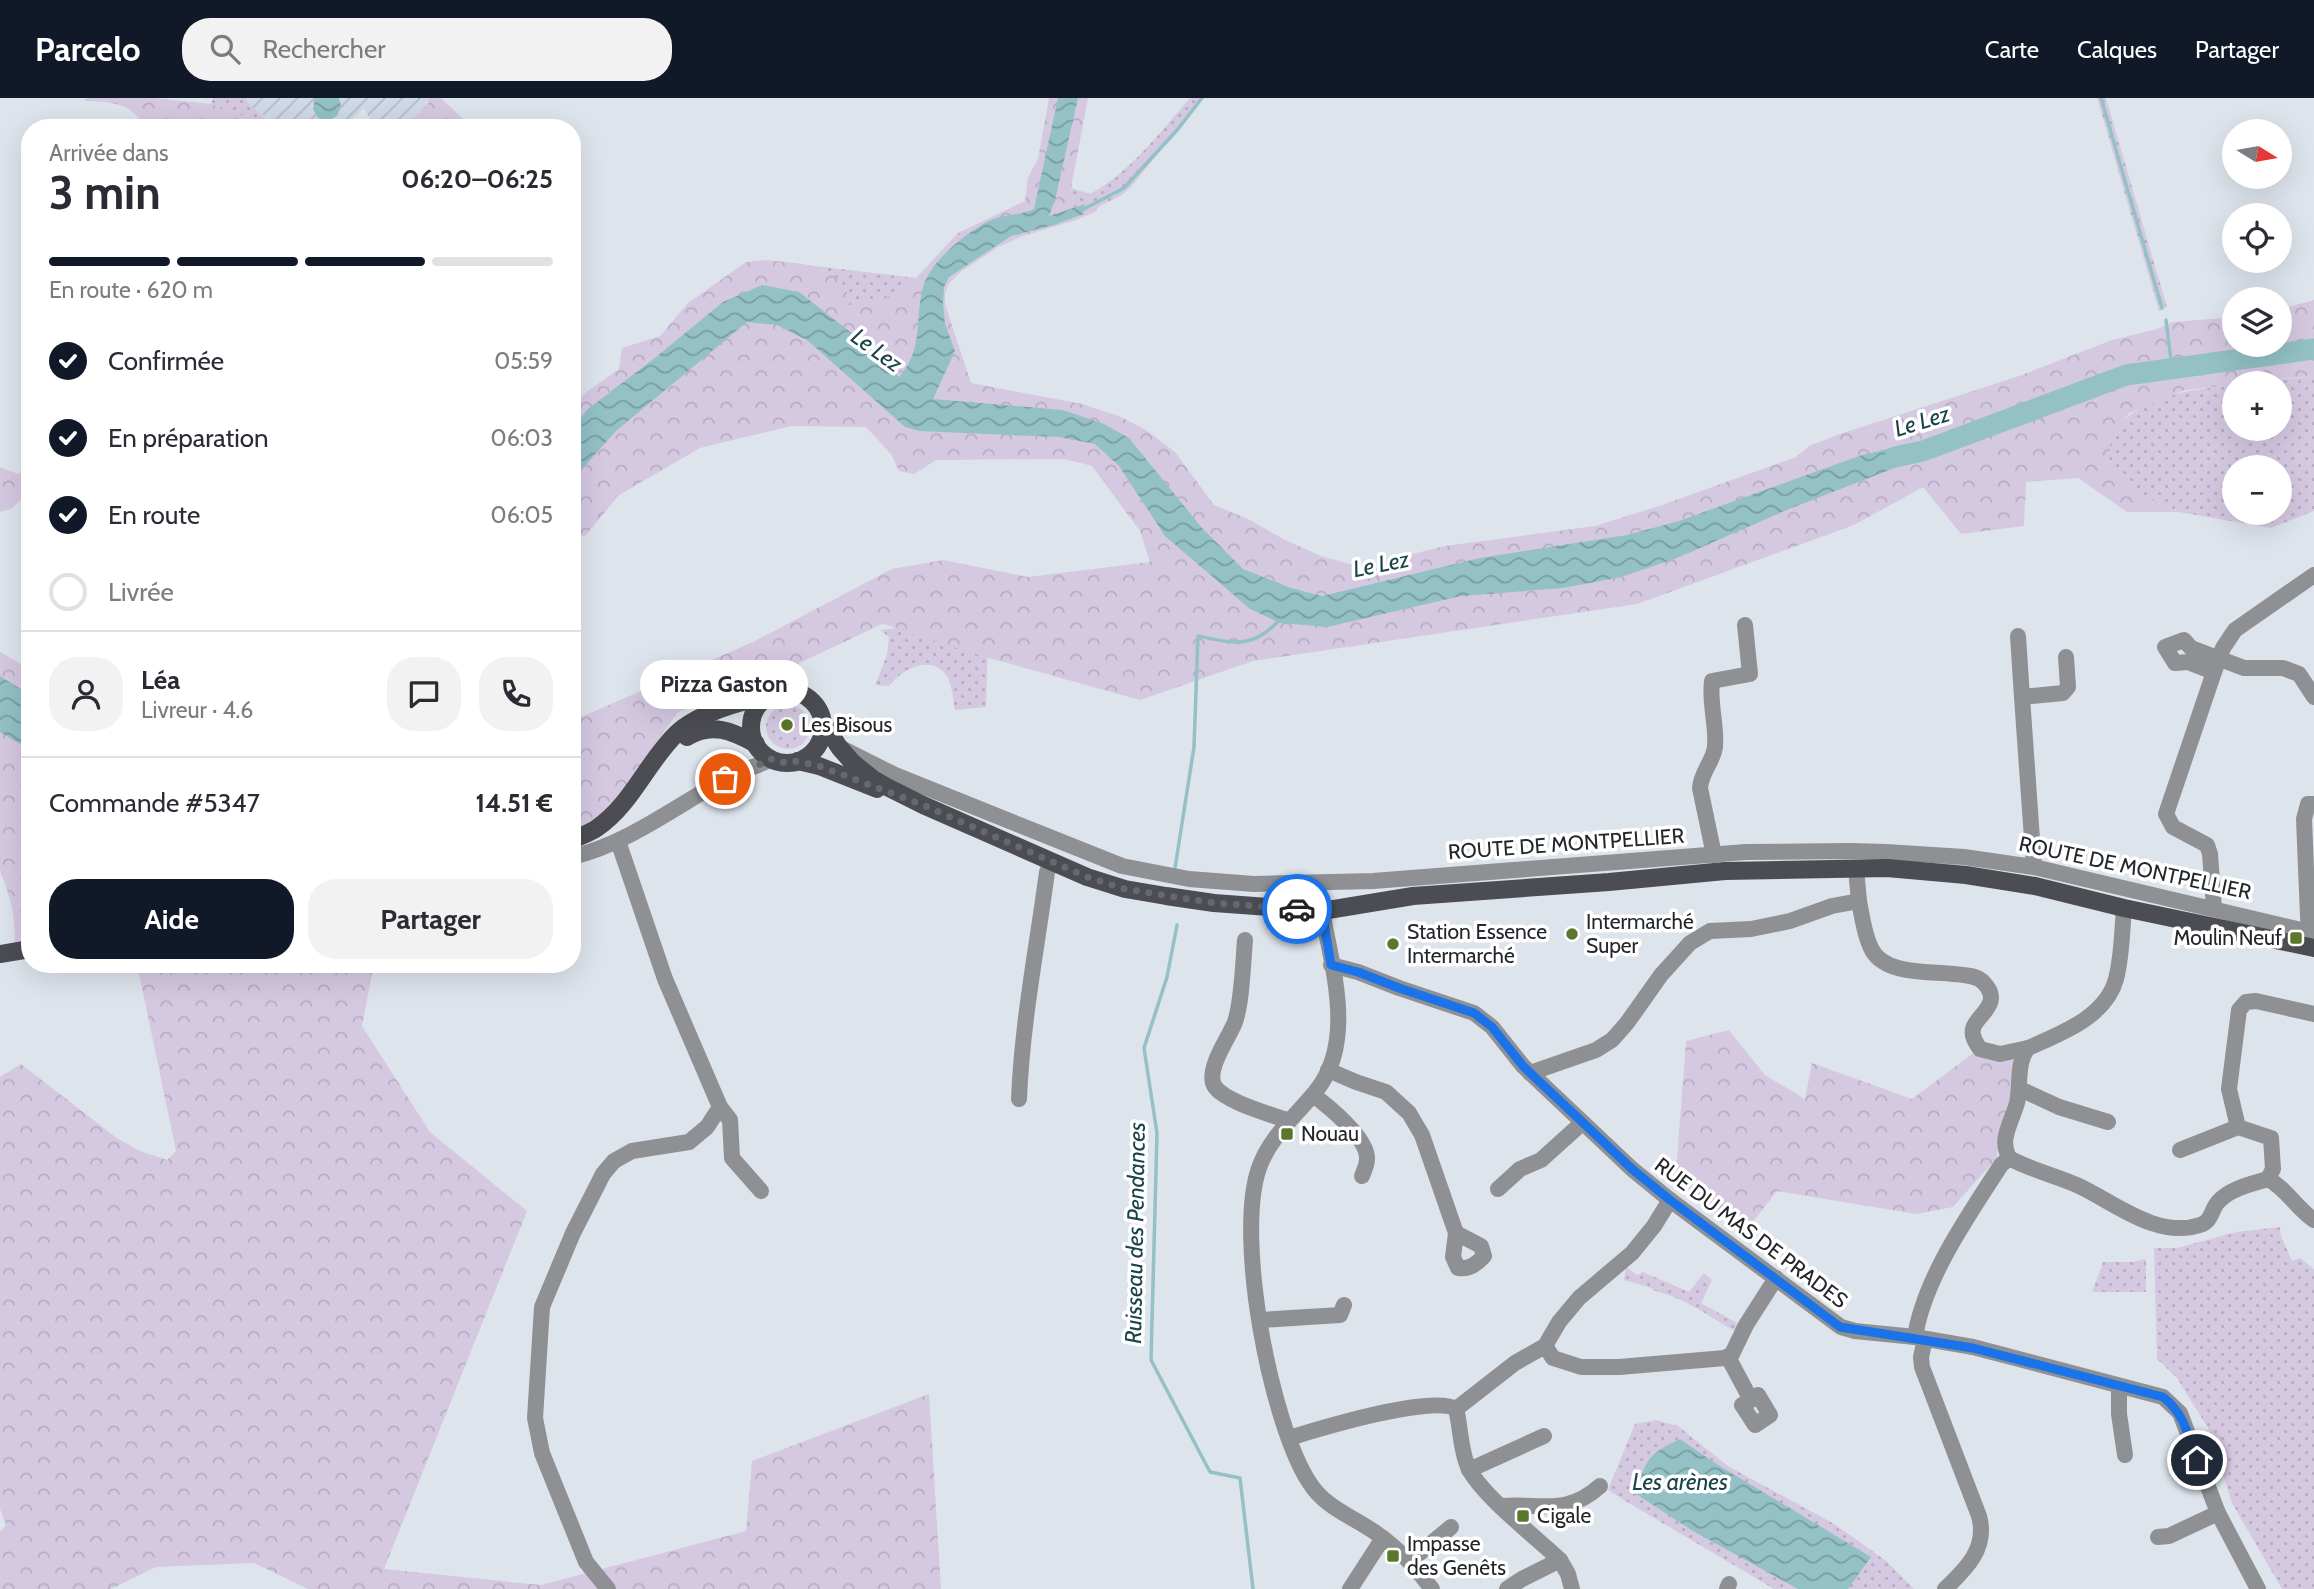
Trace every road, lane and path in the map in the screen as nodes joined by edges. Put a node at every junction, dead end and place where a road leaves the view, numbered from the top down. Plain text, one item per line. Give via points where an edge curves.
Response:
1 (2314, 575) edge
2 (1745, 625) dead end
3 (2018, 636) dead end
4 (2066, 657) dead end
5 (2217, 665) junction
6 (767, 697) junction
7 (2022, 697) junction
8 (2314, 697) edge
9 (823, 722) junction
10 (756, 744) junction
11 (839, 747) junction
12 (660, 753) junction
13 (772, 759) junction
14 (798, 761) junction
15 (2314, 804) edge
16 (923, 805) junction
17 (581, 836) edge
18 (618, 841) junction
19 (581, 855) edge
20 (1714, 855) junction
21 (1052, 861) junction
22 (2034, 867) junction
23 (1856, 869) junction
24 (1859, 901) junction
25 (2124, 908) junction
26 (2214, 908) junction
27 (1322, 911) junction
28 (1245, 940) dead end
29 (2312, 940) edge
30 (21, 950) edge
31 (0, 954) edge
32 (1331, 965) junction
33 (2314, 1014) edge
34 (2028, 1048) junction
35 (1328, 1070) junction
36 (1530, 1073) junction
37 (2020, 1089) junction
38 (1313, 1095) junction
39 (1020, 1099) dead end
40 (720, 1107) junction
41 (1289, 1121) junction
42 (2108, 1122) dead end
43 (1582, 1123) junction
44 (2238, 1127) junction
45 (2180, 1150) dead end
46 (2009, 1158) junction
47 (1362, 1176) dead end
48 (2268, 1179) junction
49 (1498, 1189) dead end
50 (761, 1191) dead end
51 (1670, 1200) junction
52 (2314, 1220) edge
53 (1457, 1233) dead end
54 (1776, 1278) junction
55 (1344, 1305) dead end
56 (1260, 1320) junction
57 (1920, 1338) junction
58 (1545, 1346) junction
59 (1728, 1357) junction
60 (2119, 1387) junction
61 (1751, 1400) dead end
62 (1456, 1409) junction
63 (1544, 1436) dead end
64 (1289, 1438) junction
65 (2125, 1455) dead end
66 (1469, 1470) junction
67 (1600, 1486) dead end
68 (1502, 1506) junction
69 (2218, 1513) junction
70 (1451, 1527) dead end
71 (2158, 1536) dead end
72 (1383, 1538) junction
73 (1560, 1560) junction
74 (1410, 1561) junction
75 (608, 1589) edge
76 (1350, 1589) edge
77 (1432, 1589) edge
78 (1507, 1589) edge
79 (1572, 1589) edge
80 (1945, 1589) edge
81 (2258, 1589) edge

1 - 5 street via 2235,630
2 - 20 street via 1749,674 1712,681 1715,749 1700,788
3 - 7 street
4 - 7 street via 2068,687 2063,694
5 - 8 street via 2283,668 2299,674
5 - 26 street via 2166,814 2173,827 2207,845
6 - 9 main road via 796,691 820,711
6 - 10 main road via 751,723
6 - 12 main road via 746,700 690,723
7 - 22 street
9 - 11 main road, ROUTE DE MONTPELLIER
9 - 14 main road via 815,750
10 - 12 main road via 716,728 698,731
10 - 13 main road
11 - 16 main road, ROUTE DE MONTPELLIER via 873,779
11 - 20 street, ROUTE DE MONTPELLIER via 895,775 1122,866 1189,880 1254,884 1373,881
12 - 17 main road via 615,812
13 - 14 main road
13 - 18 street via 734,774
14 - 16 main road, ROUTE DE MONTPELLIER
15 - 29 street via 2308,804 2304,819
16 - 21 main road, ROUTE DE MONTPELLIER
18 - 19 street
18 - 40 street via 664,979
20 - 22 street, ROUTE DE MONTPELLIER via 1850,851 1964,857
21 - 27 main road, ROUTE DE MONTPELLIER via 1125,889 1214,903
21 - 39 street via 1026,1023
22 - 26 street, ROUTE DE MONTPELLIER
23 - 24 street
23 - 25 main road, ROUTE DE MONTPELLIER via 1999,880
23 - 27 main road, ROUTE DE MONTPELLIER via 1725,871 1413,895
24 - 34 street via 1869,943 1880,960 1900,968 1972,976 1984,982 1990,994 1989,1007 1972,1031 1980,1048 2000,1054
24 - 36 street via 1751,929 1710,931 1690,943 1661,975 1612,1040 1597,1050
25 - 29 main road, ROUTE DE MONTPELLIER
25 - 34 street via 2112,990 2077,1026
26 - 29 street, ROUTE DE MONTPELLIER
27 - 32 street
28 - 41 street via 1237,1013 1212,1069 1212,1080 1225,1096
30 - 31 main road
32 - 35 street via 1338,1022
32 - 36 street, RUE DU MAS DE PRADES via 1474,1013 1492,1027
33 - 44 street via 2256,1001 2239,1010 2229,1089
34 - 37 street via 2021,1060
35 - 38 street
35 - 53 street via 1386,1092 1409,1113 1422,1135
36 - 43 street, RUE DU MAS DE PRADES
37 - 42 street
37 - 46 street via 2006,1136
38 - 41 street
38 - 47 street via 1339,1116 1365,1149
40 - 50 street via 730,1120 732,1158
40 - 75 street via 707,1127 688,1142 632,1151 614,1161 573,1233 542,1307 535,1418 542,1453 586,1562
41 - 56 street via 1263,1158 1251,1203 1252,1266
43 - 49 street via 1541,1160 1520,1169
43 - 51 street, RUE DU MAS DE PRADES
44 - 45 street
44 - 48 street via 2271,1138 2273,1169
46 - 48 street via 2082,1188 2138,1219 2166,1226 2203,1224 2224,1197
46 - 57 street via 1959,1230 1923,1304
48 - 52 street
51 - 54 street, RUE DU MAS DE PRADES
51 - 58 street via 1632,1252 1579,1298
54 - 57 street, RUE DU MAS DE PRADES via 1840,1327
54 - 59 street
55 - 56 street via 1340,1315
56 - 64 street
57 - 60 street, RUE DU MAS DE PRADES
57 - 80 street via 1922,1367 1981,1526 1969,1566
58 - 59 street via 1553,1358 1581,1367
58 - 62 street via 1506,1369
59 - 61 street
60 - 65 street
60 - 69 street, RUE DU MAS DE PRADES via 2163,1397 2176,1408
62 - 64 street via 1449,1405 1417,1407
62 - 66 street
63 - 66 street
64 - 72 street via 1309,1482 1322,1497
66 - 68 street
67 - 68 street via 1579,1502 1564,1506
68 - 73 street
69 - 71 street via 2169,1536
69 - 81 street, RUE DU MAS DE PRADES
70 - 74 street
72 - 74 street
72 - 76 street
73 - 78 street
73 - 79 street
74 - 77 street

